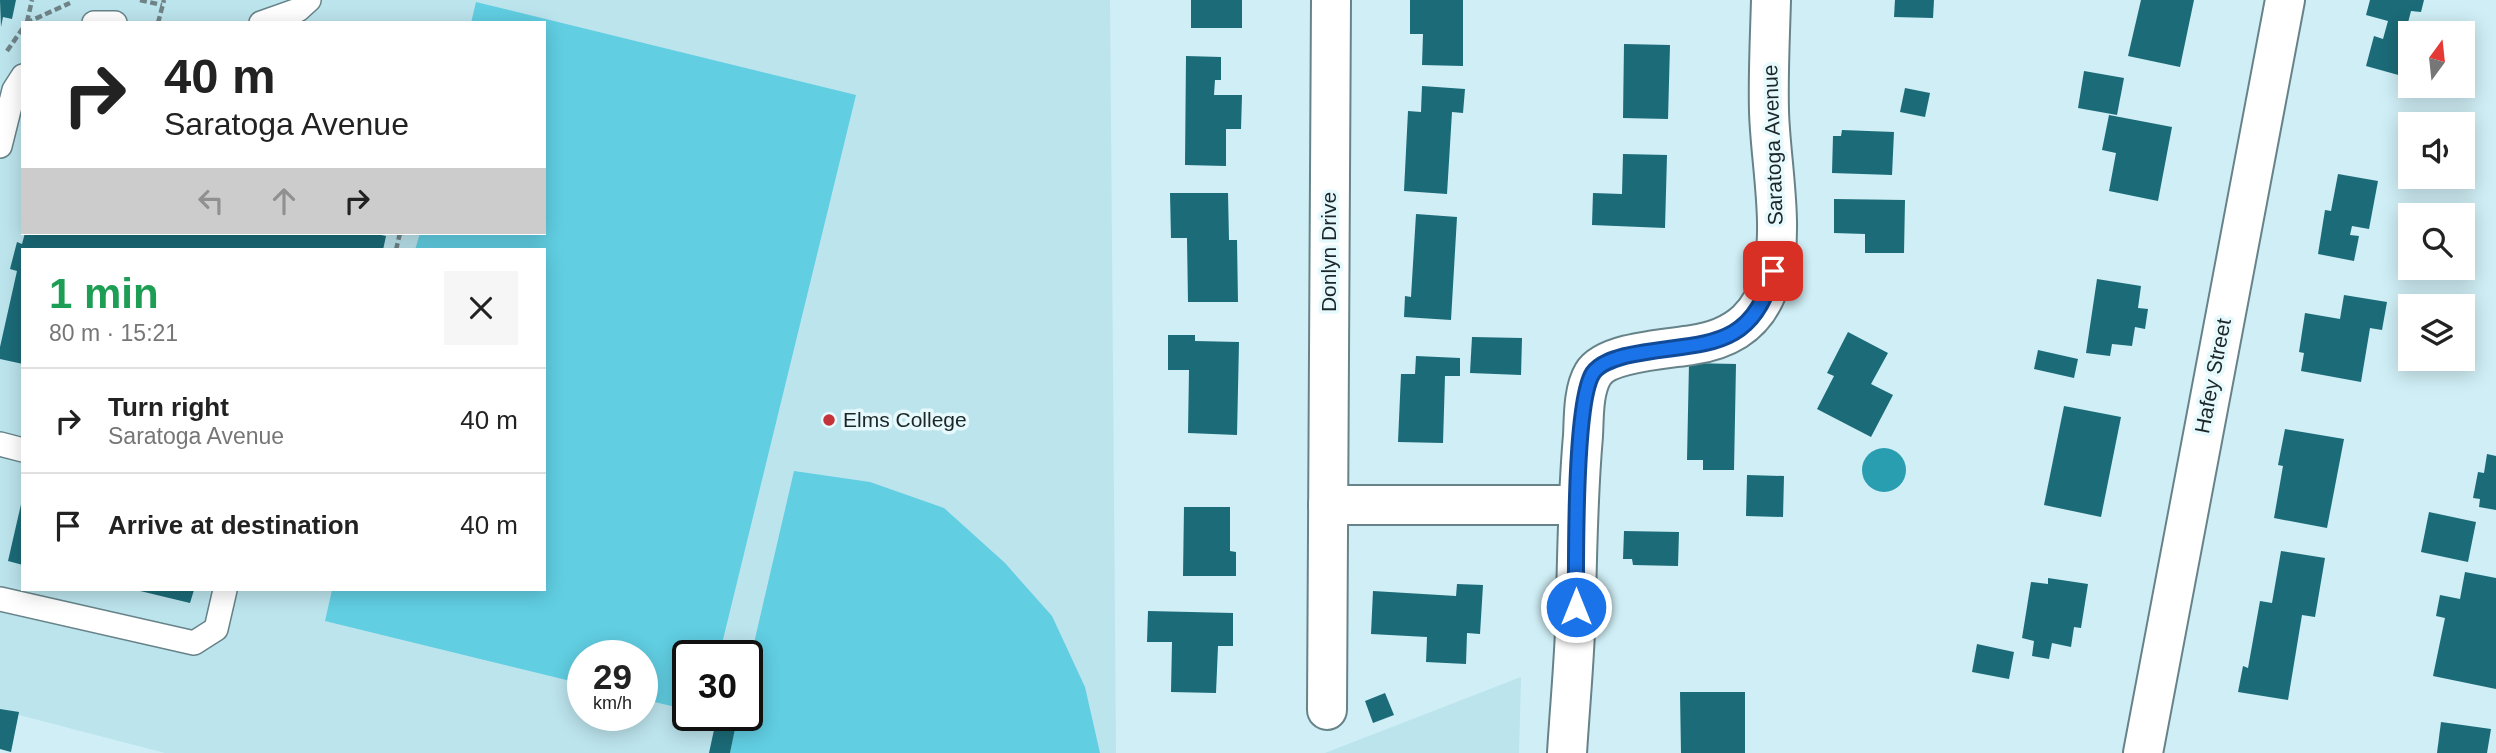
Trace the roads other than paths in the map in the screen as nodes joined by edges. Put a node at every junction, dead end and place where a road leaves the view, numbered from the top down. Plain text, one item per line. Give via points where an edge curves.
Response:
1 (309, 0) edge
2 (1331, 0) edge
3 (1771, 0) edge
4 (2285, 0) edge
5 (267, 21) edge
6 (21, 79) edge
7 (0, 146) edge
8 (0, 444) edge
9 (21, 449) edge
10 (1328, 505) junction
11 (1577, 505) junction
12 (225, 591) edge
13 (0, 598) edge
14 (1327, 710) dead end
15 (1567, 753) edge
16 (2143, 753) edge

1 - 5 lane via 298,10
2 - 10 street, Donlyn Drive
3 - 11 street, Saratoga Avenue via 1769,112 1778,219 1773,271 1764,302 1746,326 1720,339 1610,360 1594,371 1586,399
4 - 16 street, Hafey Street
6 - 7 lane
8 - 9 lane
10 - 11 street
10 - 14 street, Donlyn Drive
11 - 15 street, Saratoga Avenue
12 - 13 lane via 216,629 194,643

